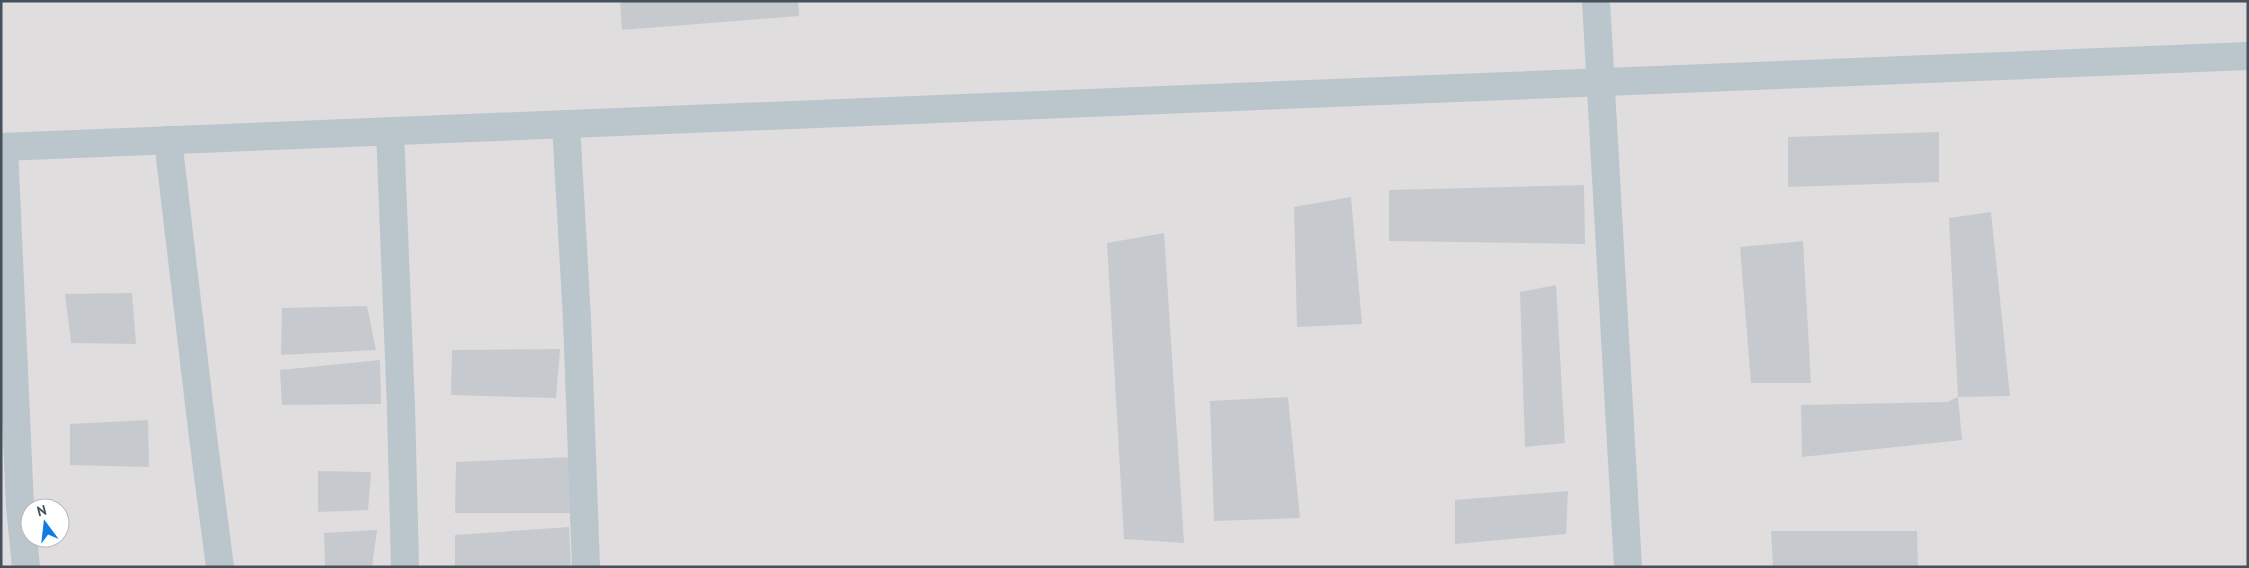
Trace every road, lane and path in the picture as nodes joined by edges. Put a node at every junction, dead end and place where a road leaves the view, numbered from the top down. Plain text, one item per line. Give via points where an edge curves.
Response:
1 (1596, 1) edge
2 (2248, 56) edge
3 (1601, 82) junction
4 (566, 124) junction
5 (390, 131) junction
6 (168, 140) junction
7 (2, 147) edge
8 (26, 567) edge
9 (220, 567) edge
10 (405, 567) edge
11 (586, 567) edge
12 (1628, 567) edge

1 - 3 street
2 - 3 street
3 - 4 street
3 - 12 street
4 - 5 street
4 - 11 street
5 - 6 street
5 - 10 street
6 - 7 street
6 - 9 street
7 - 8 street via 20,506

